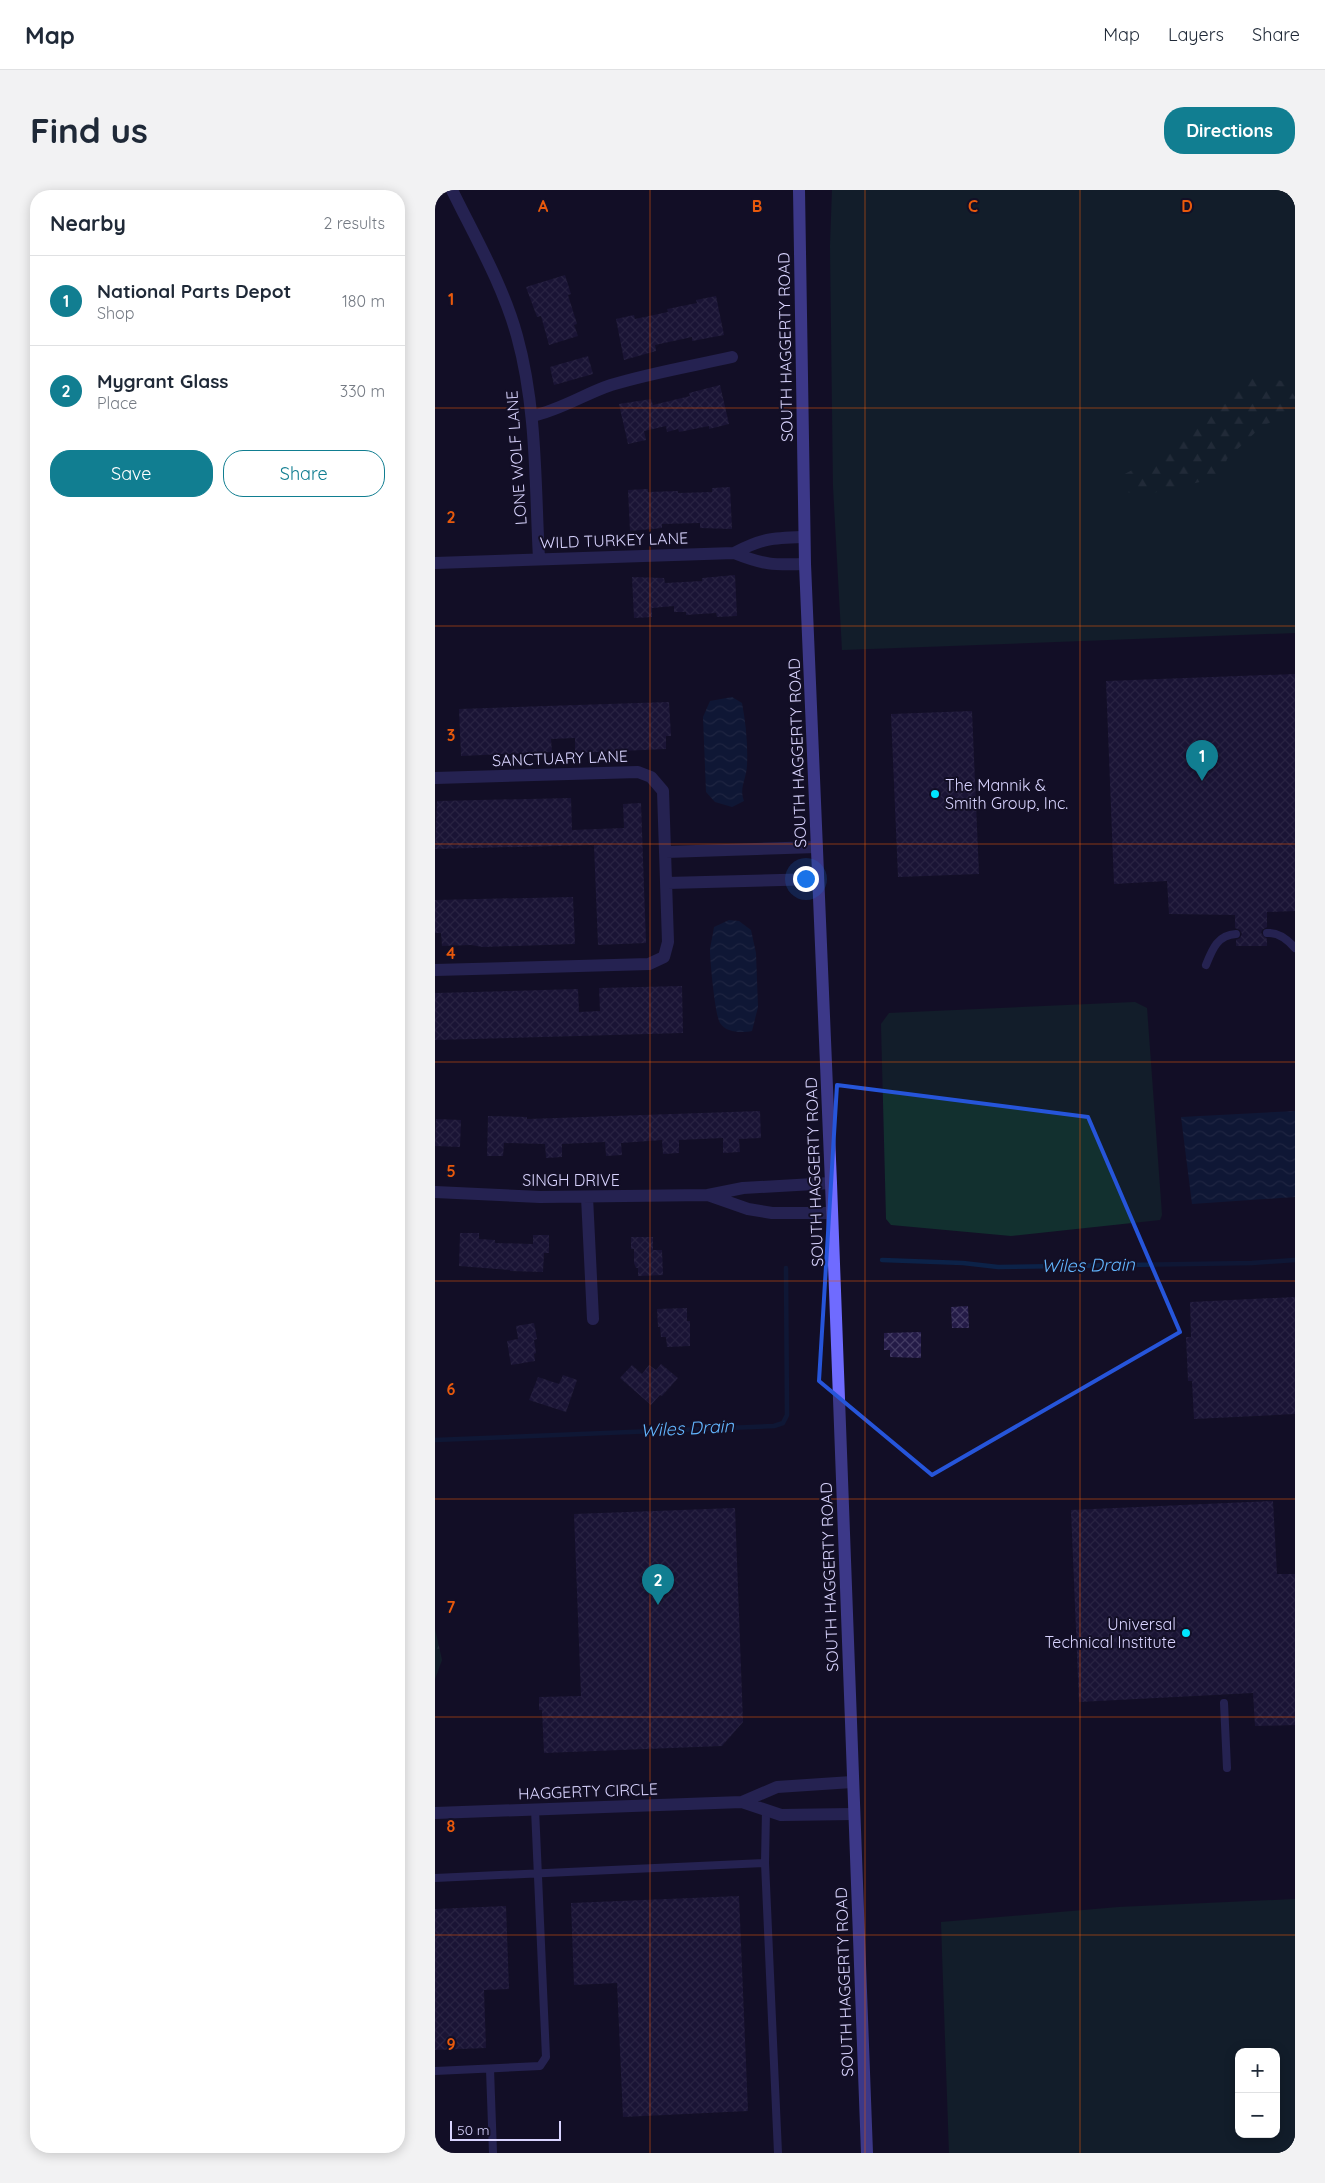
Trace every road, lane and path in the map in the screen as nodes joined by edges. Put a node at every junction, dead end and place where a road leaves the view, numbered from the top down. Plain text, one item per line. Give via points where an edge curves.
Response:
1 (452, 190) edge
2 (799, 190) edge
3 (733, 358) dead end
4 (532, 416) junction
5 (804, 538) junction
6 (734, 552) junction
7 (539, 559) junction
8 (435, 562) edge
9 (805, 564) junction
10 (435, 778) edge
11 (817, 847) junction
12 (666, 852) junction
13 (818, 879) junction
14 (667, 883) junction
15 (1267, 933) dead end
16 (1236, 934) dead end
17 (1295, 948) edge
18 (1206, 965) dead end
19 (435, 970) edge
20 (831, 1183) junction
21 (435, 1192) edge
22 (707, 1195) junction
23 (587, 1198) junction
24 (832, 1213) junction
25 (593, 1319) dead end
26 (1224, 1703) dead end
27 (1227, 1768) dead end
28 (852, 1782) junction
29 (742, 1802) junction
30 (535, 1809) junction
31 (766, 1810) junction
32 (435, 1813) edge
33 (853, 1814) junction
34 (765, 1863) junction
35 (538, 1874) junction
36 (435, 1878) edge
37 (490, 2069) junction
38 (435, 2071) edge
39 (493, 2153) edge
40 (778, 2153) edge
41 (867, 2153) edge

1 - 4 street, LONE WOLF LANE via 510,313
2 - 5 main road, SOUTH HAGGERTY ROAD
3 - 4 street via 620,382
4 - 7 street, LONE WOLF LANE
5 - 6 street, WILD TURKEY LANE via 769,538
5 - 9 main road, SOUTH HAGGERTY ROAD
6 - 7 street, WILD TURKEY LANE
6 - 9 street, WILD TURKEY LANE via 759,563
7 - 8 street, WILD TURKEY LANE
9 - 11 main road, SOUTH HAGGERTY ROAD
10 - 12 street, SANCTUARY LANE via 638,772 651,777 663,791
11 - 12 street
11 - 13 main road, SOUTH HAGGERTY ROAD
12 - 14 street, SANCTUARY LANE
13 - 14 street
13 - 20 main road, SOUTH HAGGERTY ROAD
14 - 19 street, SANCTUARY LANE via 668,942 664,957 649,964
15 - 17 lane via 1274,933
16 - 18 lane via 1227,935 1213,946
20 - 22 street, SINGH DRIVE via 743,1188
20 - 24 main road, SOUTH HAGGERTY ROAD
21 - 23 street, SINGH DRIVE
22 - 23 street, SINGH DRIVE
22 - 24 street, SINGH DRIVE via 748,1209 772,1213
23 - 25 street
24 - 28 main road, SOUTH HAGGERTY ROAD
26 - 27 lane
28 - 29 street, HAGGERTY CIRCLE via 777,1787
28 - 33 main road, SOUTH HAGGERTY ROAD
29 - 30 street, HAGGERTY CIRCLE
29 - 31 street, HAGGERTY CIRCLE
30 - 32 street, HAGGERTY CIRCLE
30 - 35 lane
31 - 33 street, HAGGERTY CIRCLE via 781,1815
31 - 34 lane
33 - 41 main road, SOUTH HAGGERTY ROAD
34 - 35 lane
34 - 40 lane
35 - 36 lane
35 - 37 lane via 546,2057 540,2066
37 - 38 lane
37 - 39 lane

